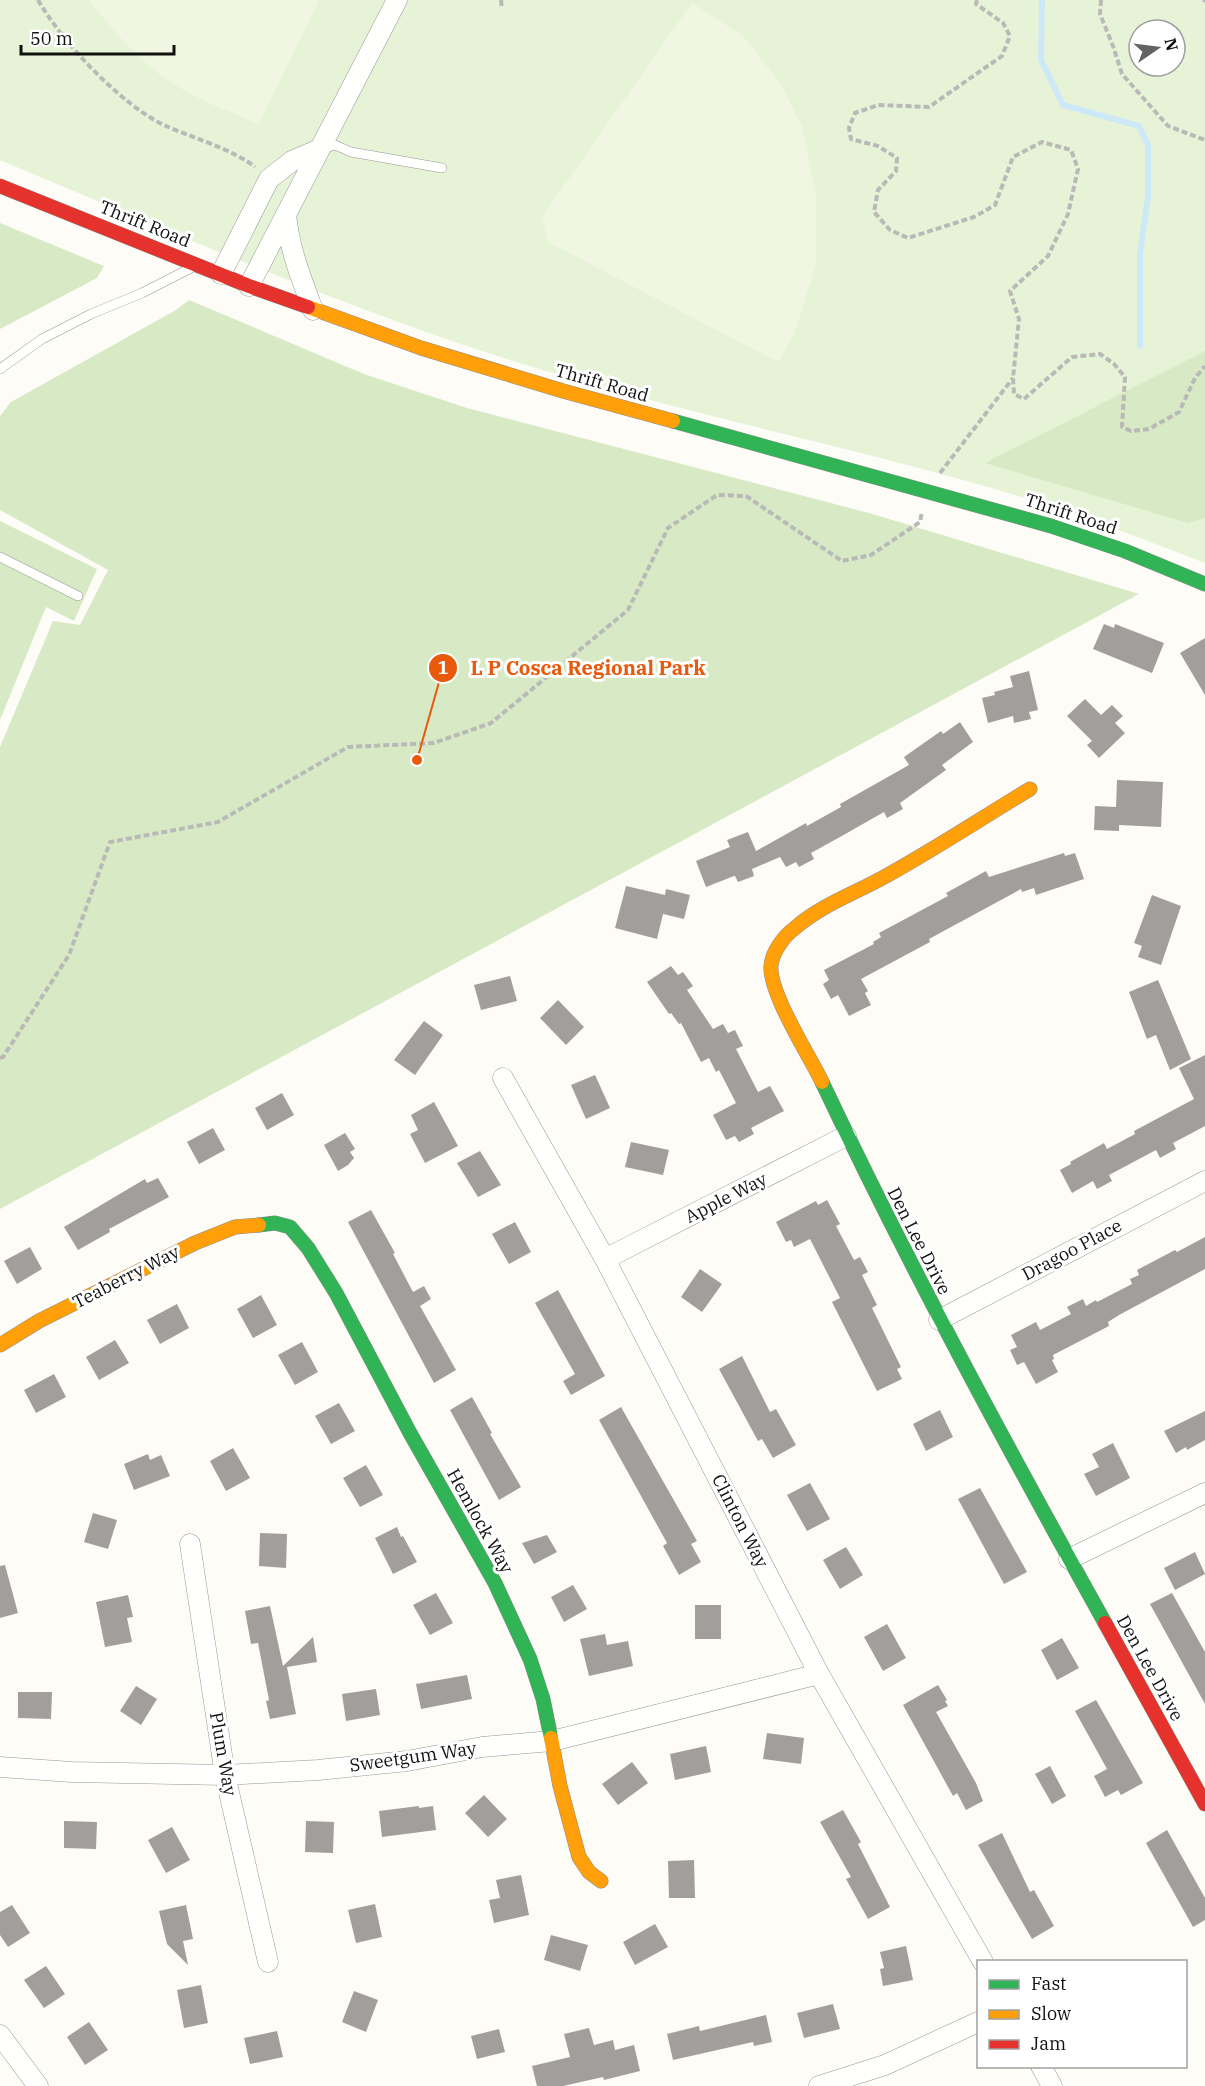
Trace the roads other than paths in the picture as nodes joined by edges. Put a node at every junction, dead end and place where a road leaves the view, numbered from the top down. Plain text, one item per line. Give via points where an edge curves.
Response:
1 (397, 0) edge
2 (320, 149) junction
3 (442, 168) dead end
4 (0, 186) edge
5 (286, 214) junction
6 (197, 264) junction
7 (221, 274) junction
8 (249, 285) junction
9 (313, 310) junction
10 (0, 369) edge
11 (0, 557) edge
12 (1205, 584) edge
13 (78, 596) dead end
14 (1030, 789) dead end
15 (503, 1078) dead end
16 (846, 1136) junction
17 (1205, 1181) edge
18 (258, 1224) joint
19 (606, 1259) junction
20 (939, 1320) junction
21 (0, 1345) edge
22 (1205, 1492) edge
23 (190, 1544) dead end
24 (1069, 1559) junction
25 (819, 1674) junction
26 (552, 1741) junction
27 (0, 1767) edge
28 (225, 1775) junction
29 (1205, 1804) edge
30 (601, 1881) dead end
31 (982, 1960) edge
32 (268, 1962) dead end
33 (977, 2022) edge
34 (0, 2036) edge
35 (1042, 2068) edge
36 (39, 2086) edge
37 (819, 2086) edge
38 (1052, 2086) edge

1 - 2 street
2 - 3 lane via 335,146
2 - 5 street
2 - 7 street via 292,161 269,179
4 - 6 street, Thrift Road
5 - 8 street
5 - 9 street via 294,261
6 - 7 street, Thrift Road
6 - 10 lane via 42,339
7 - 8 street, Thrift Road
8 - 9 street, Thrift Road
9 - 12 street, Thrift Road via 563,392 1078,534
11 - 13 lane
14 - 16 street, Den Lee Drive via 867,887 812,915 790,932 777,951 771,964 772,981
15 - 19 street, Clinton Way
16 - 19 street, Apple Way
16 - 20 street, Den Lee Drive
17 - 20 street, Dragoo Place
18 - 21 street, Teaberry Way via 236,1227 195,1243
18 - 26 street, Hemlock Way via 290,1227 309,1248 336,1293 495,1583 530,1659
19 - 25 street, Clinton Way
20 - 24 street, Den Lee Drive
22 - 24 street
23 - 28 street, Plum Way
24 - 29 street, Den Lee Drive
25 - 26 street, Sweetgum Way
25 - 31 street, Clinton Way
26 - 28 street, Sweetgum Way via 482,1747 407,1761
26 - 30 street, Hemlock Way via 579,1857
27 - 28 street, Sweetgum Way
28 - 32 street, Plum Way
33 - 37 street via 885,2065
34 - 36 street
35 - 38 street

